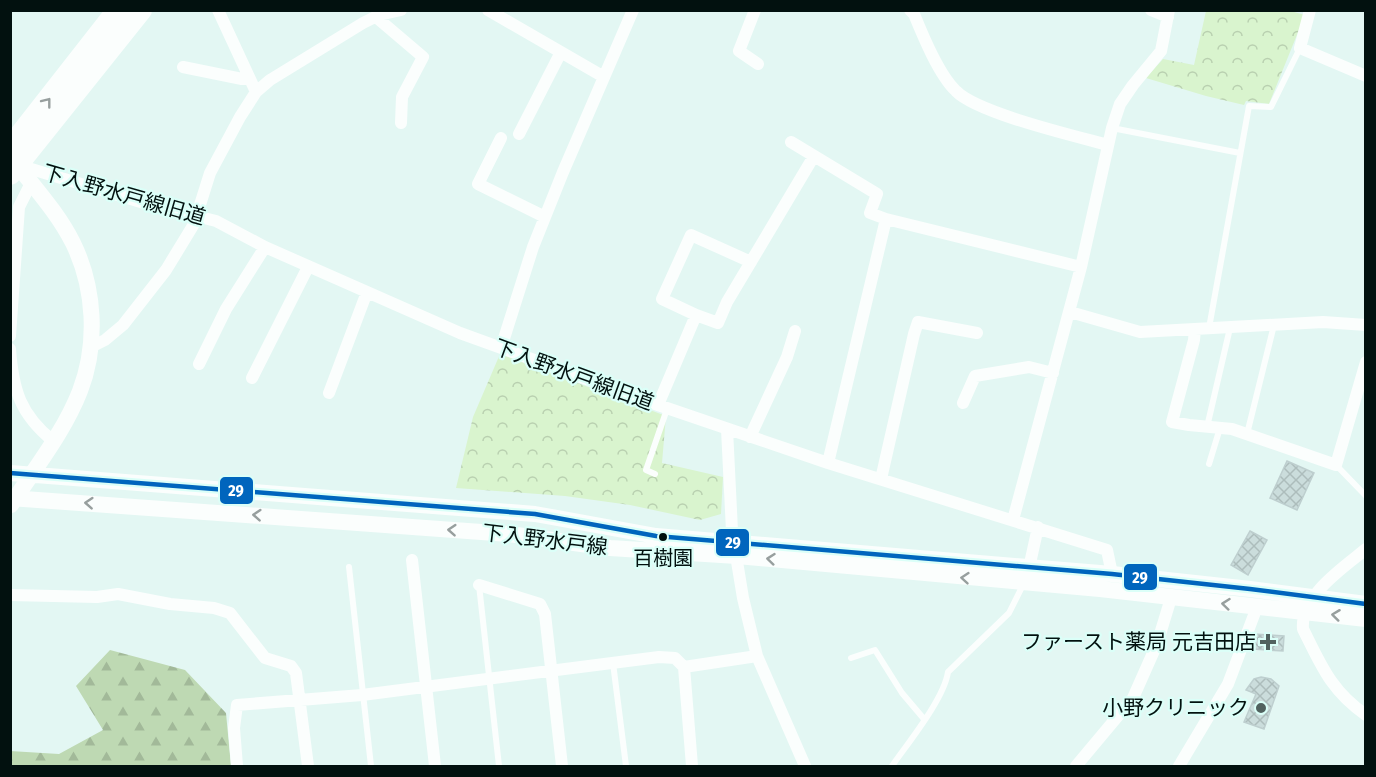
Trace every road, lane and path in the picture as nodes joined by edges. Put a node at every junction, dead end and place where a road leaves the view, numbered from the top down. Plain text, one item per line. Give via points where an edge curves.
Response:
1 (118, 10) edge
2 (141, 10) edge
3 (218, 10) edge
4 (401, 10) edge
5 (488, 10) edge
6 (633, 10) edge
7 (755, 10) edge
8 (910, 10) edge
9 (1151, 10) edge
10 (1310, 10) edge
11 (379, 14) edge
12 (1168, 14) edge
13 (1300, 48) junction
14 (561, 52) junction
15 (758, 64) dead end
16 (183, 67) dead end
17 (1365, 76) edge
18 (604, 77) junction
19 (250, 79) junction
20 (256, 92) junction
21 (401, 123) dead end
22 (1112, 128) junction
23 (519, 134) dead end
24 (501, 138) dead end
25 (791, 142) dead end
26 (1108, 145) junction
27 (1240, 153) junction
28 (814, 156) junction
29 (18, 166) edge
30 (198, 215) junction
31 (545, 217) junction
32 (886, 219) junction
33 (265, 247) junction
34 (751, 262) junction
35 (308, 267) junction
36 (1081, 267) junction
37 (367, 292) junction
38 (1070, 312) junction
39 (696, 315) junction
40 (1274, 324) junction
41 (1365, 325) edge
42 (1230, 326) junction
43 (1209, 328) junction
44 (1194, 329) junction
45 (795, 331) dead end
46 (976, 333) dead end
47 (10, 336) edge
48 (89, 348) junction
49 (501, 348) junction
50 (10, 349) edge
51 (1365, 362) edge
52 (198, 364) dead end
53 (1053, 373) junction
54 (252, 378) dead end
55 (329, 393) dead end
56 (963, 402) dead end
57 (663, 407) junction
58 (1214, 427) junction
59 (727, 429) junction
60 (1247, 434) junction
61 (750, 437) junction
62 (53, 441) junction
63 (828, 463) junction
64 (1209, 464) dead end
65 (1336, 465) junction
66 (10, 473) edge
67 (33, 474) junction
68 (655, 474) dead end
69 (881, 479) junction
70 (1365, 496) edge
71 (12, 501) edge
72 (1013, 520) junction
73 (1038, 527) junction
74 (736, 549) junction
75 (1365, 549) edge
76 (412, 560) dead end
77 (349, 567) dead end
78 (1112, 574) junction
79 (1026, 575) junction
80 (479, 585) joint
81 (10, 596) edge
82 (1171, 598) junction
83 (1309, 604) junction
84 (1365, 604) edge
85 (1257, 607) junction
86 (1365, 619) edge
87 (757, 656) junction
88 (851, 658) dead end
89 (613, 663) junction
90 (684, 666) junction
91 (551, 671) junction
92 (490, 678) junction
93 (426, 687) junction
94 (362, 695) junction
95 (299, 700) junction
96 (1365, 715) edge
97 (924, 719) junction
98 (237, 766) edge
99 (308, 766) edge
100 (372, 766) edge
101 (435, 766) edge
102 (499, 766) edge
103 (562, 766) edge
104 (626, 766) edge
105 (692, 766) edge
106 (805, 766) edge
107 (892, 766) edge
108 (1076, 766) edge
109 (1179, 766) edge

29 -> 1 highway
2 - 29 highway
3 - 19 street
4 - 11 street
5 - 14 street
6 - 18 street
7 - 15 street via 739,51
8 - 26 street via 934,59 956,92 981,106
9 - 12 street
10 - 13 street
11 - 20 street
11 - 21 street via 423,57 402,97
12 - 22 street via 1161,51 1120,104
13 - 17 street
13 - 27 lane via 1271,107 1249,106
14 - 18 street
14 - 23 street
16 - 19 street
18 - 31 street
19 - 20 street
20 - 30 street via 210,173
22 - 26 street
22 - 27 lane
24 - 31 street via 478,184
25 - 28 street
26 - 36 street
27 - 43 lane
28 - 32 street via 877,195 870,213
28 - 34 street
29 - 30 street, 下入野水戸線旧道
29 - 47 street via 20,207
29 - 48 main road via 73,244 89,290
30 - 33 street, 下入野水戸線旧道
30 - 48 street via 166,270 123,325
31 - 49 street
32 - 36 street
32 - 63 street
33 - 35 street, 下入野水戸線旧道
33 - 52 street via 226,309
34 - 39 street via 718,323
34 - 39 street via 691,235 662,299
35 - 37 street, 下入野水戸線旧道
35 - 54 street
36 - 38 street
37 - 49 street, 下入野水戸線旧道
37 - 55 street
38 - 44 street via 1140,332
38 - 53 street
39 - 57 street
40 - 41 street
40 - 42 street
40 - 60 lane
42 - 43 street
42 - 58 lane
43 - 44 street
44 - 58 street via 1172,422
45 - 61 street
46 - 69 street via 918,322
48 - 62 main road via 80,390
49 - 57 street, 下入野水戸線旧道
50 - 62 street via 14,386 38,429
51 - 65 street
53 - 56 street via 1029,367 975,376
53 - 72 street
57 - 59 street, 下入野水戸線旧道
57 - 68 lane via 646,470
58 - 60 street
58 - 64 lane
59 - 61 street, 下入野水戸線旧道
59 - 74 street
60 - 65 street
61 - 63 street, 下入野水戸線旧道
62 - 67 main road
63 - 69 street, 下入野水戸線旧道
65 - 70 lane
66 - 67 main road, 下入野水戸線
67 - 71 main road
67 - 74 main road, 下入野水戸線 via 535,514
69 - 72 street, 下入野水戸線旧道
74 -> 71 main road, 下入野水戸線 via 610,548 509,534
72 - 73 street, 下入野水戸線旧道
73 - 78 street, 下入野水戸線旧道 via 1107,550
73 - 79 street
74 - 79 main road, 下入野水戸線
74 - 87 street
75 - 83 street via 1332,577
76 - 93 street
77 - 94 lane
78 - 79 main road, 下入野水戸線
78 - 83 main road, 下入野水戸線
79 - 82 main road, 下入野水戸線
79 - 97 lane via 1010,613 948,672 939,698
80 - 91 street via 540,604 545,614
80 - 92 lane
81 - 95 street via 118,594 230,613 265,658 291,666 296,673
85 -> 82 main road, 下入野水戸線
82 - 108 street via 1157,644 1133,698
83 - 84 main road, 下入野水戸線
83 - 85 main road, 下入野水戸線
86 -> 83 main road, 下入野水戸線
83 - 96 street via 1303,629 1328,679 1346,701
85 - 109 street via 1228,684
87 - 90 street
87 - 106 street
88 - 97 lane via 875,650
89 - 90 street via 659,657 675,658
89 - 91 street
89 - 104 lane
90 - 105 street
91 - 92 street
91 - 103 street
92 - 93 street
92 - 102 lane
93 - 94 street
93 - 101 street
94 - 95 street
94 - 100 lane
95 - 98 street via 237,705
95 - 99 street
97 - 107 lane

